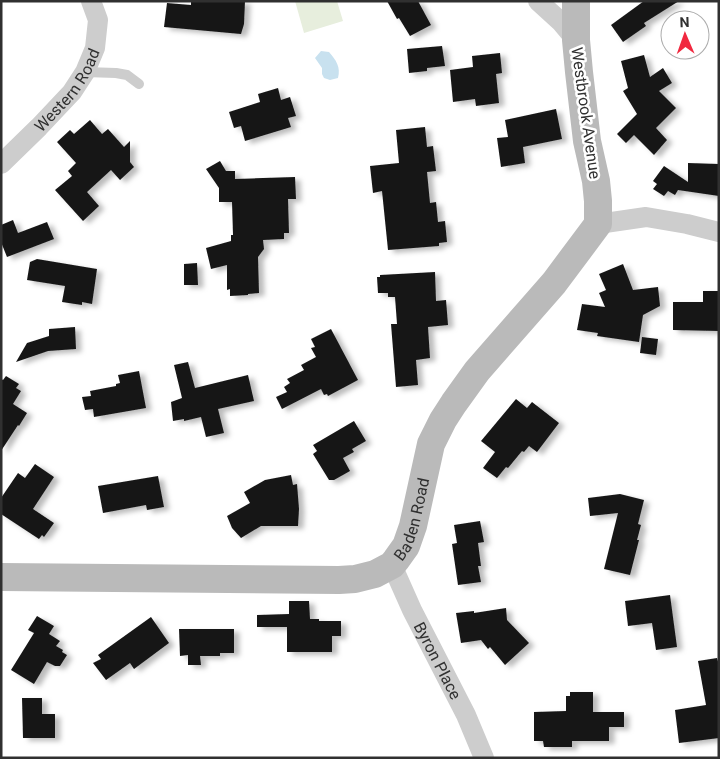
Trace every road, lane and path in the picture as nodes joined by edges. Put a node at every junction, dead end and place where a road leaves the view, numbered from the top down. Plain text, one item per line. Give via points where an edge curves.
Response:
1 (91, 1) edge
2 (538, 1) edge
3 (576, 1) edge
4 (576, 40) junction
5 (85, 72) junction
6 (139, 84) dead end
7 (1, 164) edge
8 (598, 224) junction
9 (719, 232) edge
10 (392, 565) junction
11 (1, 577) edge
12 (484, 758) edge

1 - 5 street, Western Road via 98,20 95,48
2 - 4 street
3 - 4 street, Westbrook Avenue
4 - 8 street, Westbrook Avenue via 587,141 596,181
5 - 6 lane via 116,72
5 - 7 street, Western Road via 72,92
8 - 9 street via 646,217
8 - 10 street, Baden Road via 554,283 477,371 443,420 431,444 406,546
10 - 11 street, Baden Road via 366,577 339,580
10 - 12 street, Byron Place

